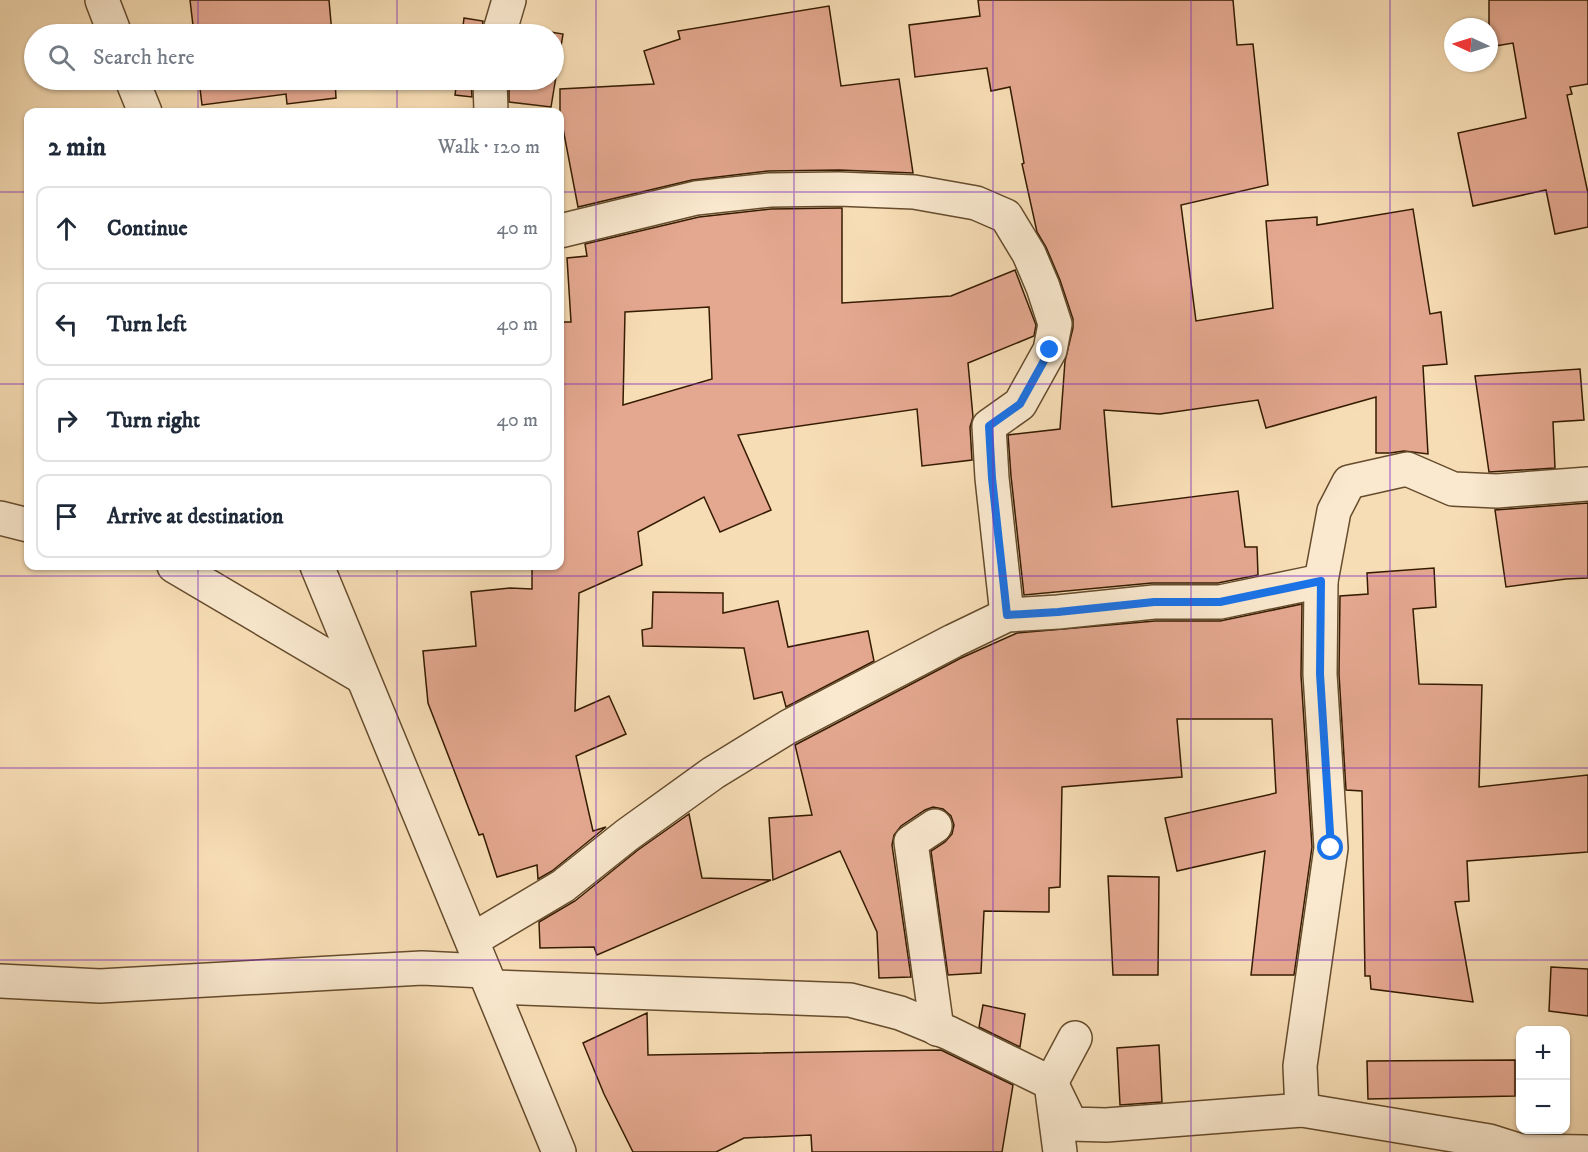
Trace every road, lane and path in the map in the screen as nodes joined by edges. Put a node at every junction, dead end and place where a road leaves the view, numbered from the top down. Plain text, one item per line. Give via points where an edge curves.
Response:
1 (102, 0) edge
2 (509, 0) edge
3 (111, 24) edge
4 (502, 24) edge
5 (136, 90) edge
6 (490, 90) edge
7 (143, 108) edge
8 (491, 108) edge
9 (564, 230) edge
10 (1588, 484) edge
11 (0, 518) edge
12 (24, 524) edge
13 (181, 570) edge
14 (319, 570) edge
15 (1321, 581) junction
16 (1007, 615) junction
17 (362, 677) junction
18 (935, 826) dead end
19 (472, 940) junction
20 (488, 979) junction
21 (0, 981) edge
22 (937, 1029) junction
23 (1075, 1038) dead end
24 (1050, 1083) junction
25 (1302, 1110) junction
26 (560, 1152) edge
27 (1060, 1152) edge
28 (1521, 1152) edge
29 (1586, 1152) edge

1 - 3 street
2 - 4 street
5 - 7 street
6 - 8 street
9 - 16 street via 696,198 770,190 914,192 976,203 1006,216 1029,254 1056,324 1050,350 1020,404 989,426
10 - 15 street via 1497,491 1453,489 1407,469 1349,482 1334,511
11 - 12 street
13 - 17 street
14 - 17 street
15 - 16 street via 1220,602 1154,602
15 - 25 street via 1320,674 1331,848 1300,1066
16 - 19 street via 788,727 713,773 563,886
17 - 19 street
18 - 22 street via 911,842
19 - 20 street
20 - 21 street via 422,968 100,986
20 - 22 street via 850,1000
20 - 26 street
22 - 24 street
23 - 24 street
24 - 25 street via 1071,1124 1106,1125
24 - 27 street
25 - 28 street via 1489,1141
28 - 29 street

